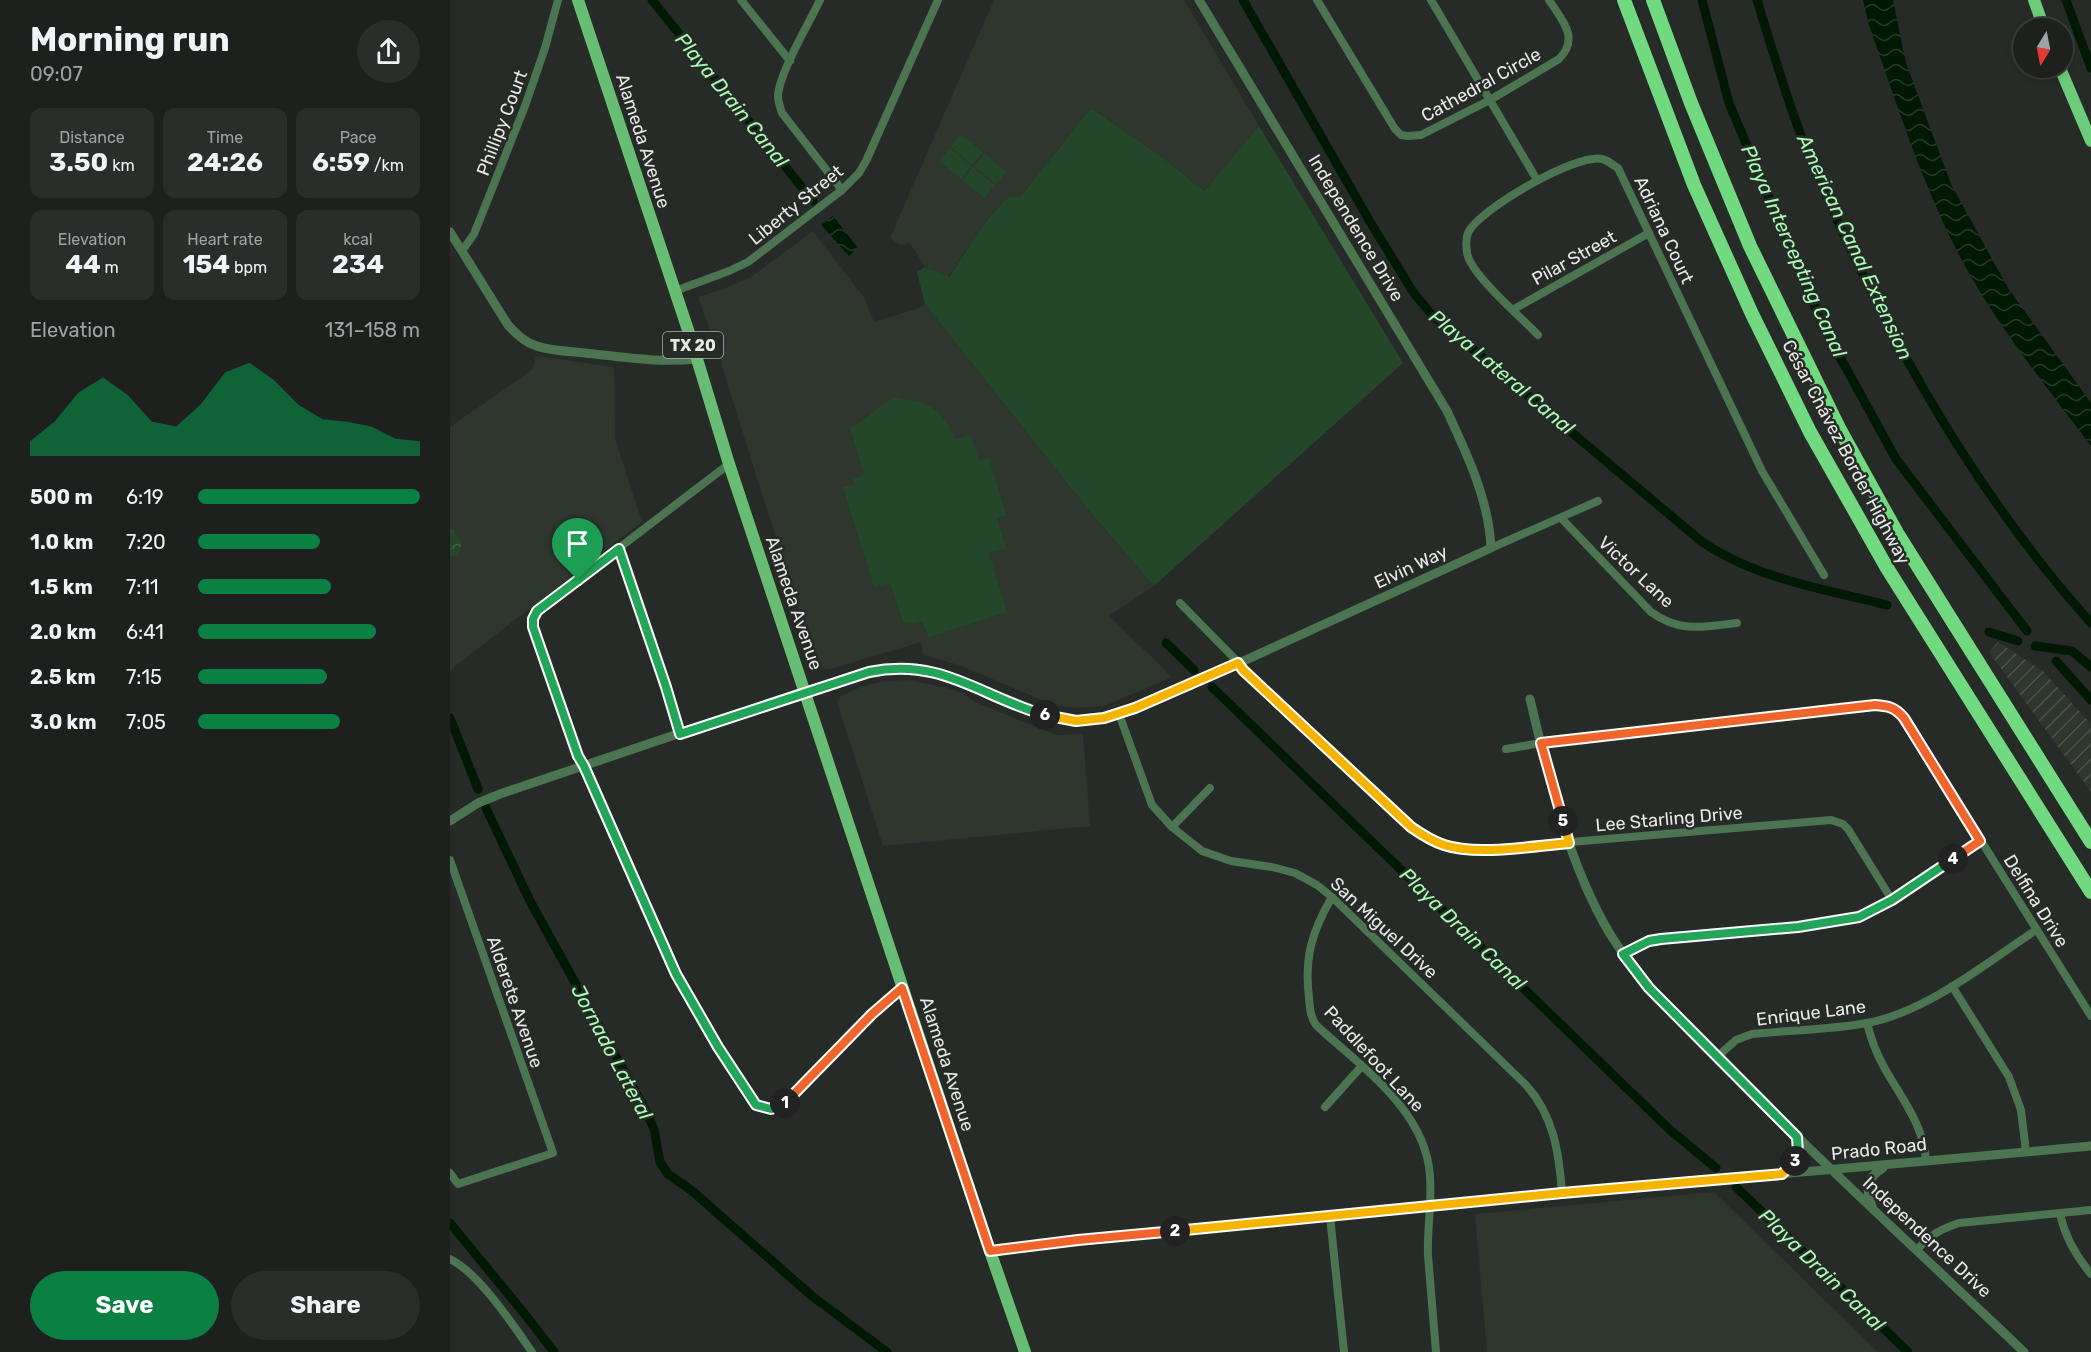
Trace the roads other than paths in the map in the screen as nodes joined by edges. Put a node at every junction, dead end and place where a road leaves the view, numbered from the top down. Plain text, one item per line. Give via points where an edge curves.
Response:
1 (558, 0) edge
2 (578, 0) edge
3 (741, 0) edge
4 (820, 0) edge
5 (938, 0) edge
6 (1199, 0) edge
7 (1317, 0) edge
8 (1431, 0) edge
9 (1549, 0) edge
10 (2034, 0) edge
11 (1624, 4) edge
12 (1655, 4) edge
13 (2040, 18) edge
14 (790, 61) junction
15 (2064, 78) edge
16 (1490, 100) junction
17 (2091, 141) edge
18 (1537, 180) junction
19 (842, 190) junction
20 (450, 232) edge
21 (1649, 233) junction
22 (462, 251) junction
23 (675, 291) junction
24 (1514, 309) junction
25 (1538, 335) dead end
26 (697, 358) junction
27 (729, 464) junction
28 (1598, 501) dead end
29 (1561, 518) junction
30 (1491, 548) junction
31 (619, 549) junction
32 (1824, 575) dead end
33 (1180, 603) dead end
34 (1737, 623) dead end
35 (1238, 663) junction
36 (805, 691) junction
37 (1530, 699) dead end
38 (1119, 714) junction
39 (680, 734) junction
40 (1541, 743) junction
41 (1506, 749) dead end
42 (584, 766) junction
43 (1210, 789) dead end
44 (2065, 801) junction
45 (450, 821) edge
46 (1172, 827) junction
47 (2091, 834) edge
48 (1980, 841) junction
49 (2091, 842) edge
50 (1569, 843) junction
51 (450, 860) edge
52 (2091, 892) edge
53 (1332, 897) junction
54 (1892, 900) junction
55 (2036, 930) junction
56 (1623, 954) junction
57 (1952, 986) junction
58 (902, 988) junction
59 (2091, 1016) edge
60 (1867, 1023) junction
61 (1717, 1057) junction
62 (1361, 1067) junction
63 (1325, 1107) dead end
64 (1797, 1137) junction
65 (2091, 1146) edge
66 (2026, 1152) junction
67 (1926, 1161) junction
68 (1888, 1165) junction
69 (1831, 1171) junction
70 (450, 1173) edge
71 (1782, 1174) junction
72 (1562, 1193) junction
73 (1432, 1205) junction
74 (1872, 1208) junction
75 (2091, 1210) edge
76 (2060, 1214) junction
77 (1330, 1216) junction
78 (1917, 1250) junction
79 (990, 1251) junction
80 (450, 1259) edge
81 (2091, 1274) edge
82 (532, 1352) edge
83 (1025, 1352) edge
84 (1344, 1352) edge
85 (1436, 1352) edge
86 (2024, 1352) edge

1 - 22 street, Phillipy Court via 525,106 474,234
2 - 23 main road, Alameda Avenue / TX 20
3 - 14 street
4 - 14 street
5 - 19 street, Liberty Street via 866,161
6 - 30 street, Independence Drive via 1447,411 1474,475
7 - 16 street, Cathedral Circle via 1401,135 1421,135
8 - 16 street
9 - 16 street, Cathedral Circle via 1567,29 1567,51
10 - 13 highway
11 - 52 highway, César Chávez Border Highway via 1694,185 1810,432 1902,593
12 - 44 highway, César Chávez Border Highway via 1750,246 1840,430 1897,533
14 - 19 street via 779,90 779,106
15 - 17 highway
16 - 18 street
18 - 21 street, Adriana Court via 1582,160 1602,159 1618,168
18 - 24 street, Adriana Court via 1480,217 1468,234 1467,254 1489,289
19 - 23 street, Liberty Street via 748,262
20 - 22 street
21 - 24 street, Pilar Street
21 - 32 street, Adriana Court via 1762,471
22 - 26 street via 508,325 532,344 639,359
23 - 26 main road, Alameda Avenue / TX 20
24 - 25 street, Adriana Court
26 - 27 main road, Alameda Avenue / TX 20
27 - 31 street
27 - 36 main road, Alameda Avenue / TX 20
28 - 29 street, Elvin Way
29 - 30 street, Elvin Way
29 - 34 street, Victor Lane via 1659,618 1680,627
30 - 35 street, Elvin Way
31 - 39 street
31 - 42 street via 543,606 533,619
33 - 35 street, Lee Starling Drive
35 - 38 street, Elvin Way
35 - 50 street, Lee Starling Drive via 1411,827 1428,838 1476,850
36 - 38 street, Elvin Way via 876,670 916,668 948,676 1052,717 1089,720
36 - 39 street, Elvin Way
36 - 58 main road, Alameda Avenue / TX 20
37 - 40 street, Independence Drive
38 - 46 street, San Miguel Drive via 1152,805
39 - 42 street, Elvin Way
40 - 41 street, Delfina Drive
40 - 48 street, Delfina Drive via 1875,705 1893,707 1904,718
40 - 50 street, Independence Drive
42 - 45 street, Elvin Way via 478,803
42 - 58 street via 676,974 756,1105 771,1109 786,1102
43 - 46 street
44 - 47 highway
44 - 49 highway, César Chávez Border Highway
46 - 53 street, San Miguel Drive via 1202,851 1231,861 1295,873
48 - 54 street
48 - 55 street, Delfina Drive
50 - 54 street, Lee Starling Drive via 1831,820 1848,829
50 - 56 street, Independence Drive via 1598,911
51 - 70 street, Alderete Avenue via 553,1153 458,1184
53 - 62 street, Paddlefoot Lane via 1311,941 1307,971 1310,1013 1316,1025
53 - 72 street, San Miguel Drive via 1536,1096 1557,1144
54 - 56 street via 1845,921 1661,939
55 - 57 street, Enrique Lane
55 - 59 street, Delfina Drive
56 - 61 street, Independence Drive via 1649,988
57 - 60 street, Enrique Lane via 1921,1004
57 - 66 street via 2013,1084
58 - 79 main road, Alameda Avenue / TX 20
60 - 61 street, Enrique Lane via 1752,1034 1736,1040
60 - 67 street via 1884,1068 1919,1129
61 - 64 street, Independence Drive
62 - 63 street
62 - 73 street, Paddlefoot Lane via 1414,1123 1425,1146
64 - 69 street, Independence Drive
64 - 71 street via 1797,1158
65 - 66 street, Prado Road
66 - 67 street, Prado Road
67 - 68 street, Prado Road
68 - 69 street, Prado Road
68 - 74 street via 1868,1183
69 - 71 street, Prado Road
69 - 74 street, Independence Drive
71 - 72 street, Prado Road
72 - 73 street, Prado Road
73 - 77 street, Prado Road
73 - 85 street, Paddlefoot Lane via 1428,1255
74 - 78 street, Independence Drive
75 - 76 street
76 - 78 street via 1959,1223 1938,1230
76 - 81 street via 2076,1255
77 - 79 street, Prado Road
77 - 84 street
78 - 86 street, Independence Drive
79 - 83 main road, Alameda Avenue / TX 20
80 - 82 street via 486,1291

